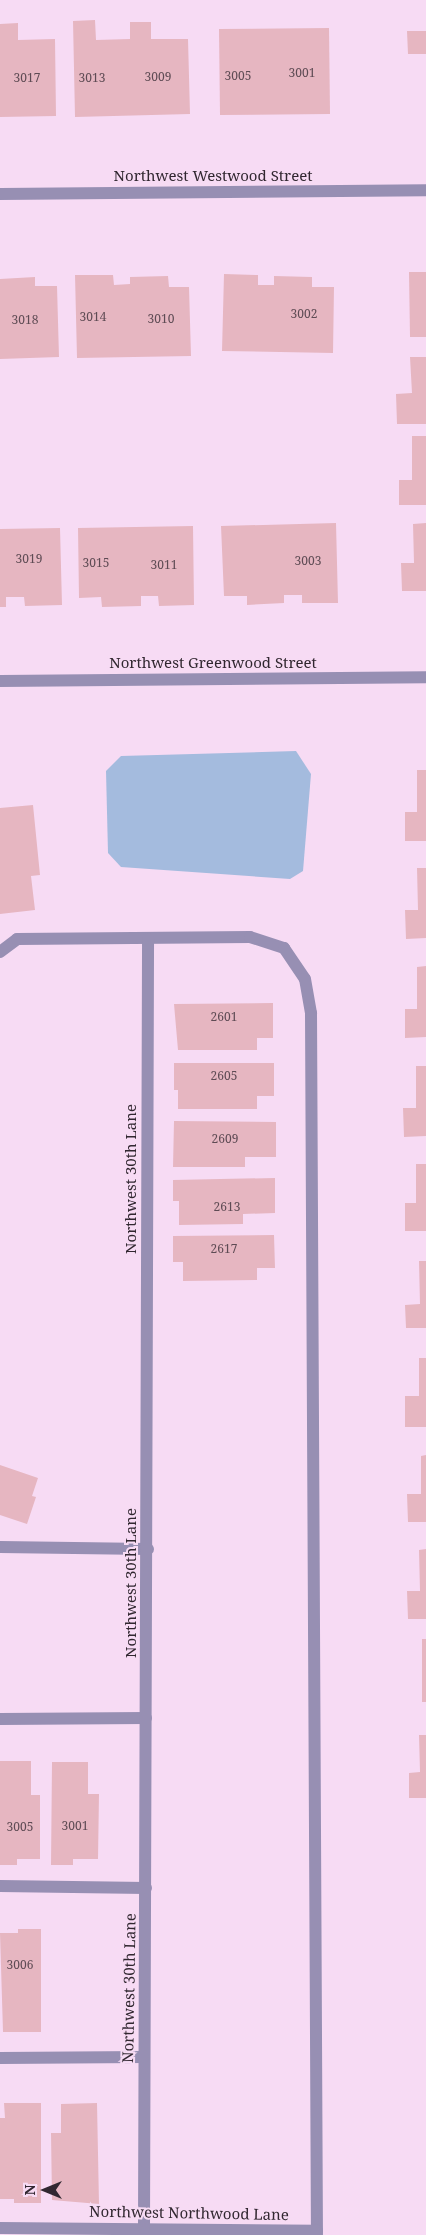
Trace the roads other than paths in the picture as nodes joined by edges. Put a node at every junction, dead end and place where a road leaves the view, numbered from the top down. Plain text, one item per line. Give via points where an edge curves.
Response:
1 (426, 190) edge
2 (0, 194) edge
3 (426, 677) edge
4 (0, 681) edge
5 (148, 939) junction
6 (0, 952) edge
7 (0, 1547) edge
8 (148, 1549) junction
9 (146, 1718) junction
10 (0, 1719) edge
11 (0, 1886) edge
12 (146, 1888) junction
13 (0, 2058) edge
14 (144, 2058) junction
15 (0, 2228) edge
16 (144, 2228) junction
17 (317, 2233) edge

1 - 2 street, Northwest Westwood Street
3 - 4 street, Northwest Greenwood Street
5 - 6 street via 17,939
5 - 8 street, Northwest 30th Lane
5 - 17 street via 250,938 284,948 305,979 311,1013
7 - 8 street
8 - 9 street, Northwest 30th Lane
9 - 10 street
9 - 12 street, Northwest 30th Lane
11 - 12 street
12 - 14 street, Northwest 30th Lane
13 - 14 street
14 - 16 street, Northwest 30th Lane
15 - 16 street, Northwest Northwood Lane
16 - 17 street, Northwest Northwood Lane

